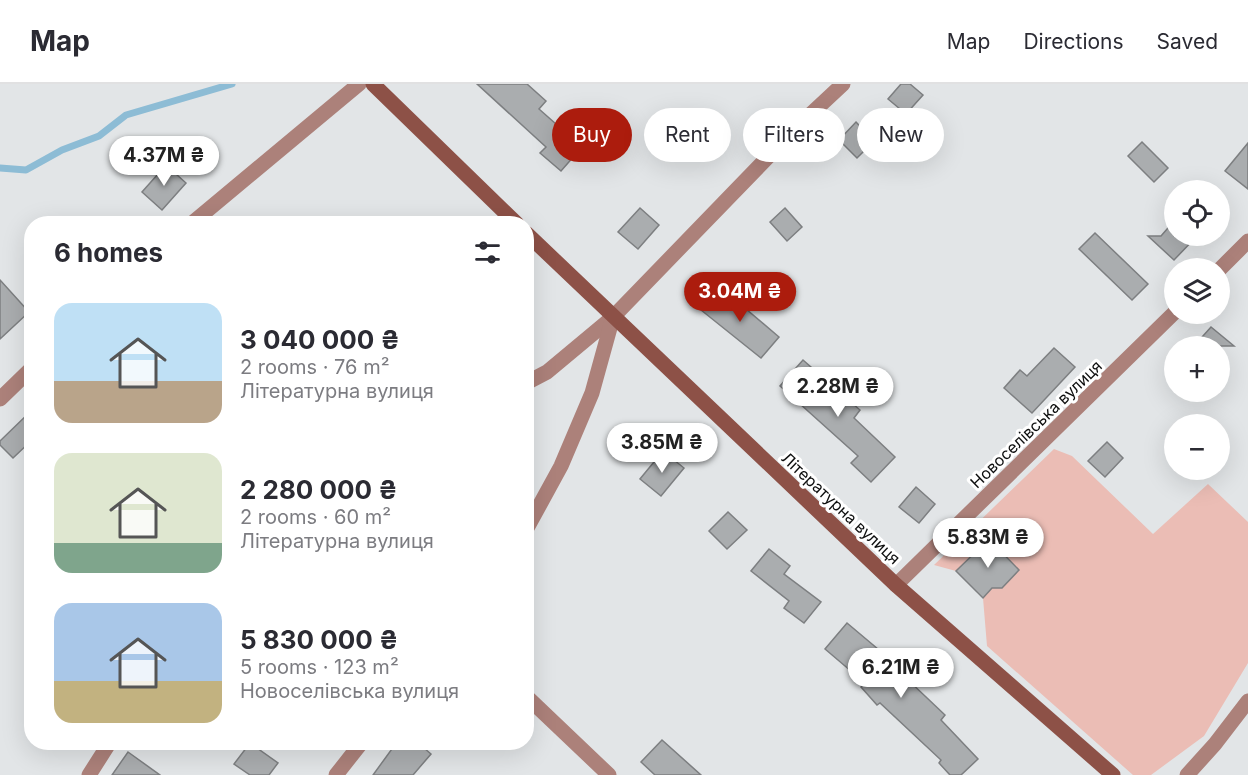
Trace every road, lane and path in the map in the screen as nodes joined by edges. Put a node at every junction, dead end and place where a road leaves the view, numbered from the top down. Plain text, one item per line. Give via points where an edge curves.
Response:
1 (359, 84) edge
2 (373, 84) edge
3 (843, 84) edge
4 (200, 216) edge
5 (509, 216) edge
6 (534, 241) edge
7 (1248, 241) edge
8 (1230, 259) edge
9 (613, 317) junction
10 (1164, 323) edge
11 (24, 376) edge
12 (534, 379) edge
13 (0, 399) edge
14 (534, 515) edge
15 (896, 585) junction
16 (1248, 701) edge
17 (534, 704) edge
18 (105, 750) edge
19 (356, 750) edge
20 (89, 775) edge
21 (336, 775) edge
22 (609, 775) edge
23 (1113, 775) edge
24 (1187, 775) edge

1 - 4 street
2 - 5 street
3 - 9 street
6 - 9 street, Літературна вулиця
7 - 8 street
9 - 12 street
9 - 14 street via 592,393 561,466
9 - 15 street, Літературна вулиця
10 - 15 street, Новоселівська вулиця
11 - 13 street
15 - 23 street, Літературна вулиця
16 - 24 street
17 - 22 street
18 - 20 street
19 - 21 street

